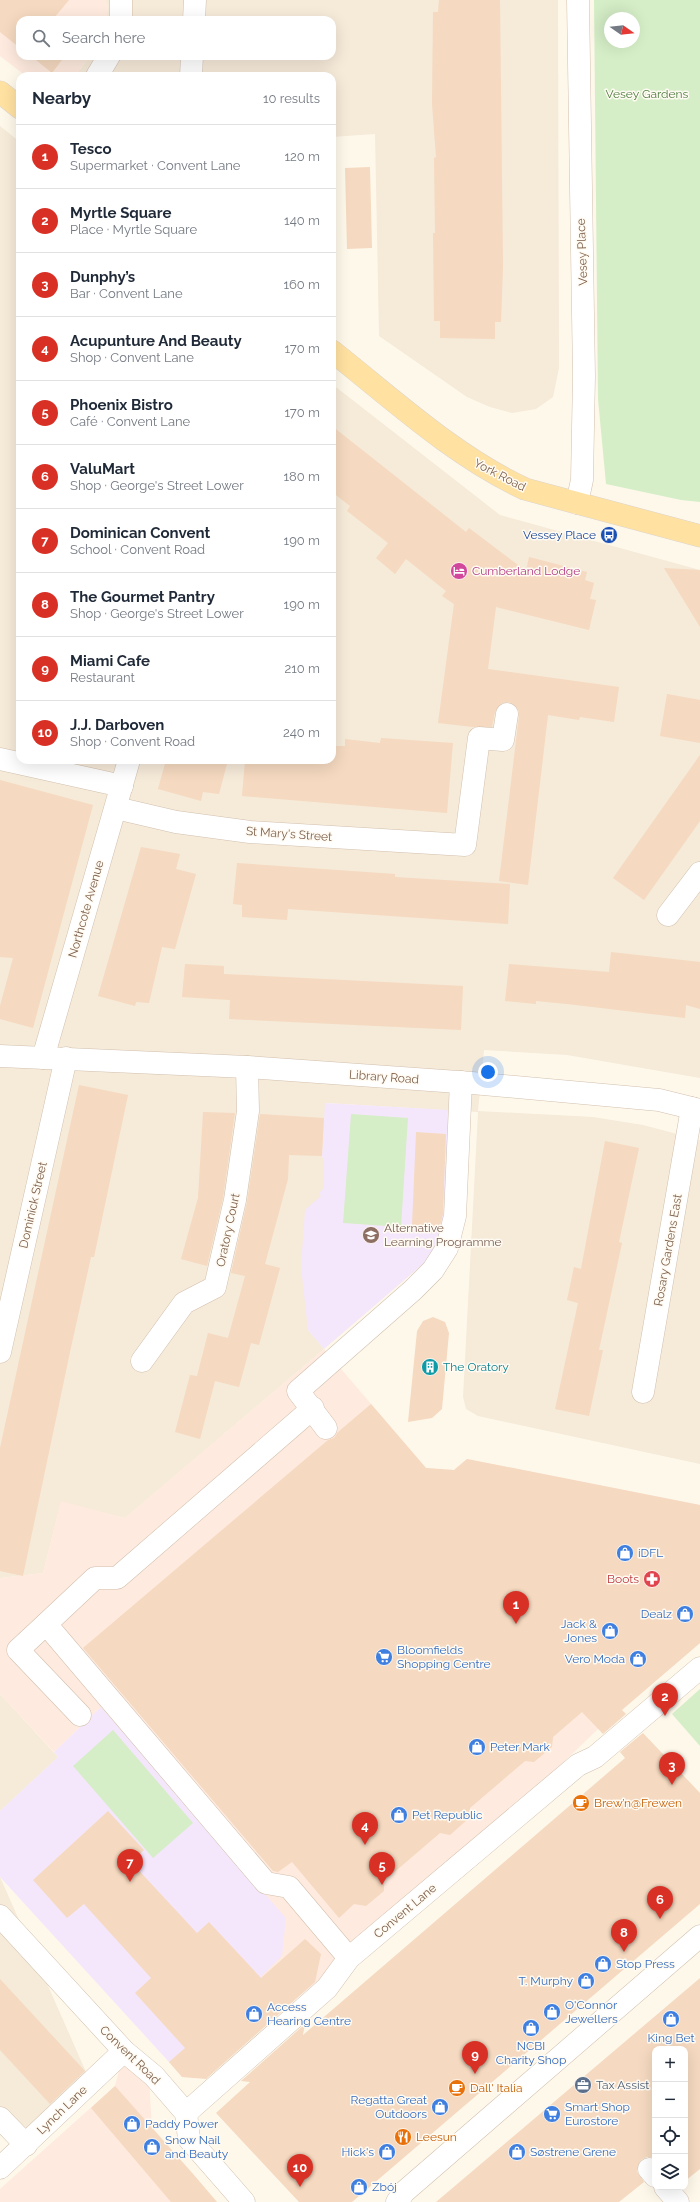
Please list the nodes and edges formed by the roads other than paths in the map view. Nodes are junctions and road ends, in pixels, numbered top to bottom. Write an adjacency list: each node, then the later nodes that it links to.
1 (121, 0): 4 (street)
2 (195, 0): 5 (street)
3 (578, 0): 13 (street, Vesey Place)
4 (122, 16)
5 (194, 16)
6 (107, 60): 8 (street)
7 (192, 60): 9 (street)
8 (99, 72)
9 (191, 72)
10 (0, 92): 11 (main road)
11 (16, 105)
12 (336, 354): 13 (main road, York Road)
13 (577, 503): 14 (main road, York Road)
14 (700, 536)
15 (506, 714): 21 (street, St Mary's Street)
16 (0, 759): 17 (street)
17 (16, 763)
18 (23, 764): 20 (street)
19 (128, 764): 20 (street, Northcote Avenue)
20 (122, 786): 21 (street, Northcote Avenue)
21 (116, 808): 25 (street, Northcote Avenue)
22 (700, 873): 23 (street)
23 (668, 915)
24 (0, 1056): 25 (street, Library Road)
25 (43, 1058): 26 (street, Library Road)
26 (66, 1058): 27 (street, Library Road); 30 (street, Dominick Street)
27 (247, 1067): 28 (street, Library Road); 31 (street, Oratory Court)
28 (461, 1082): 29 (street, Library Road); 33 (street)
29 (696, 1109): 32 (street, Rosary Gardens East)
30 (0, 1352)
31 (142, 1360)
32 (644, 1392)
33 (313, 1408): 34 (street); 35 (street)
34 (326, 1428)
35 (46, 1624): 37 (street); 40 (street)
36 (700, 1668): 40 (street, Convent Lane)
37 (80, 1715)
38 (0, 1916): 41 (street, Convent Road)
39 (700, 1936): 48 (street)
40 (349, 1958): 42 (street, Convent Lane)
41 (124, 2051): 42 (street, Convent Road); 44 (street, Lynch Lane)
42 (186, 2113): 47 (street)
43 (0, 2118): 44 (street)
44 (26, 2145): 45 (street, Lynch Lane)
45 (0, 2168)
46 (668, 2190): 49 (street)
47 (244, 2202)
48 (397, 2202)
49 (678, 2202)

